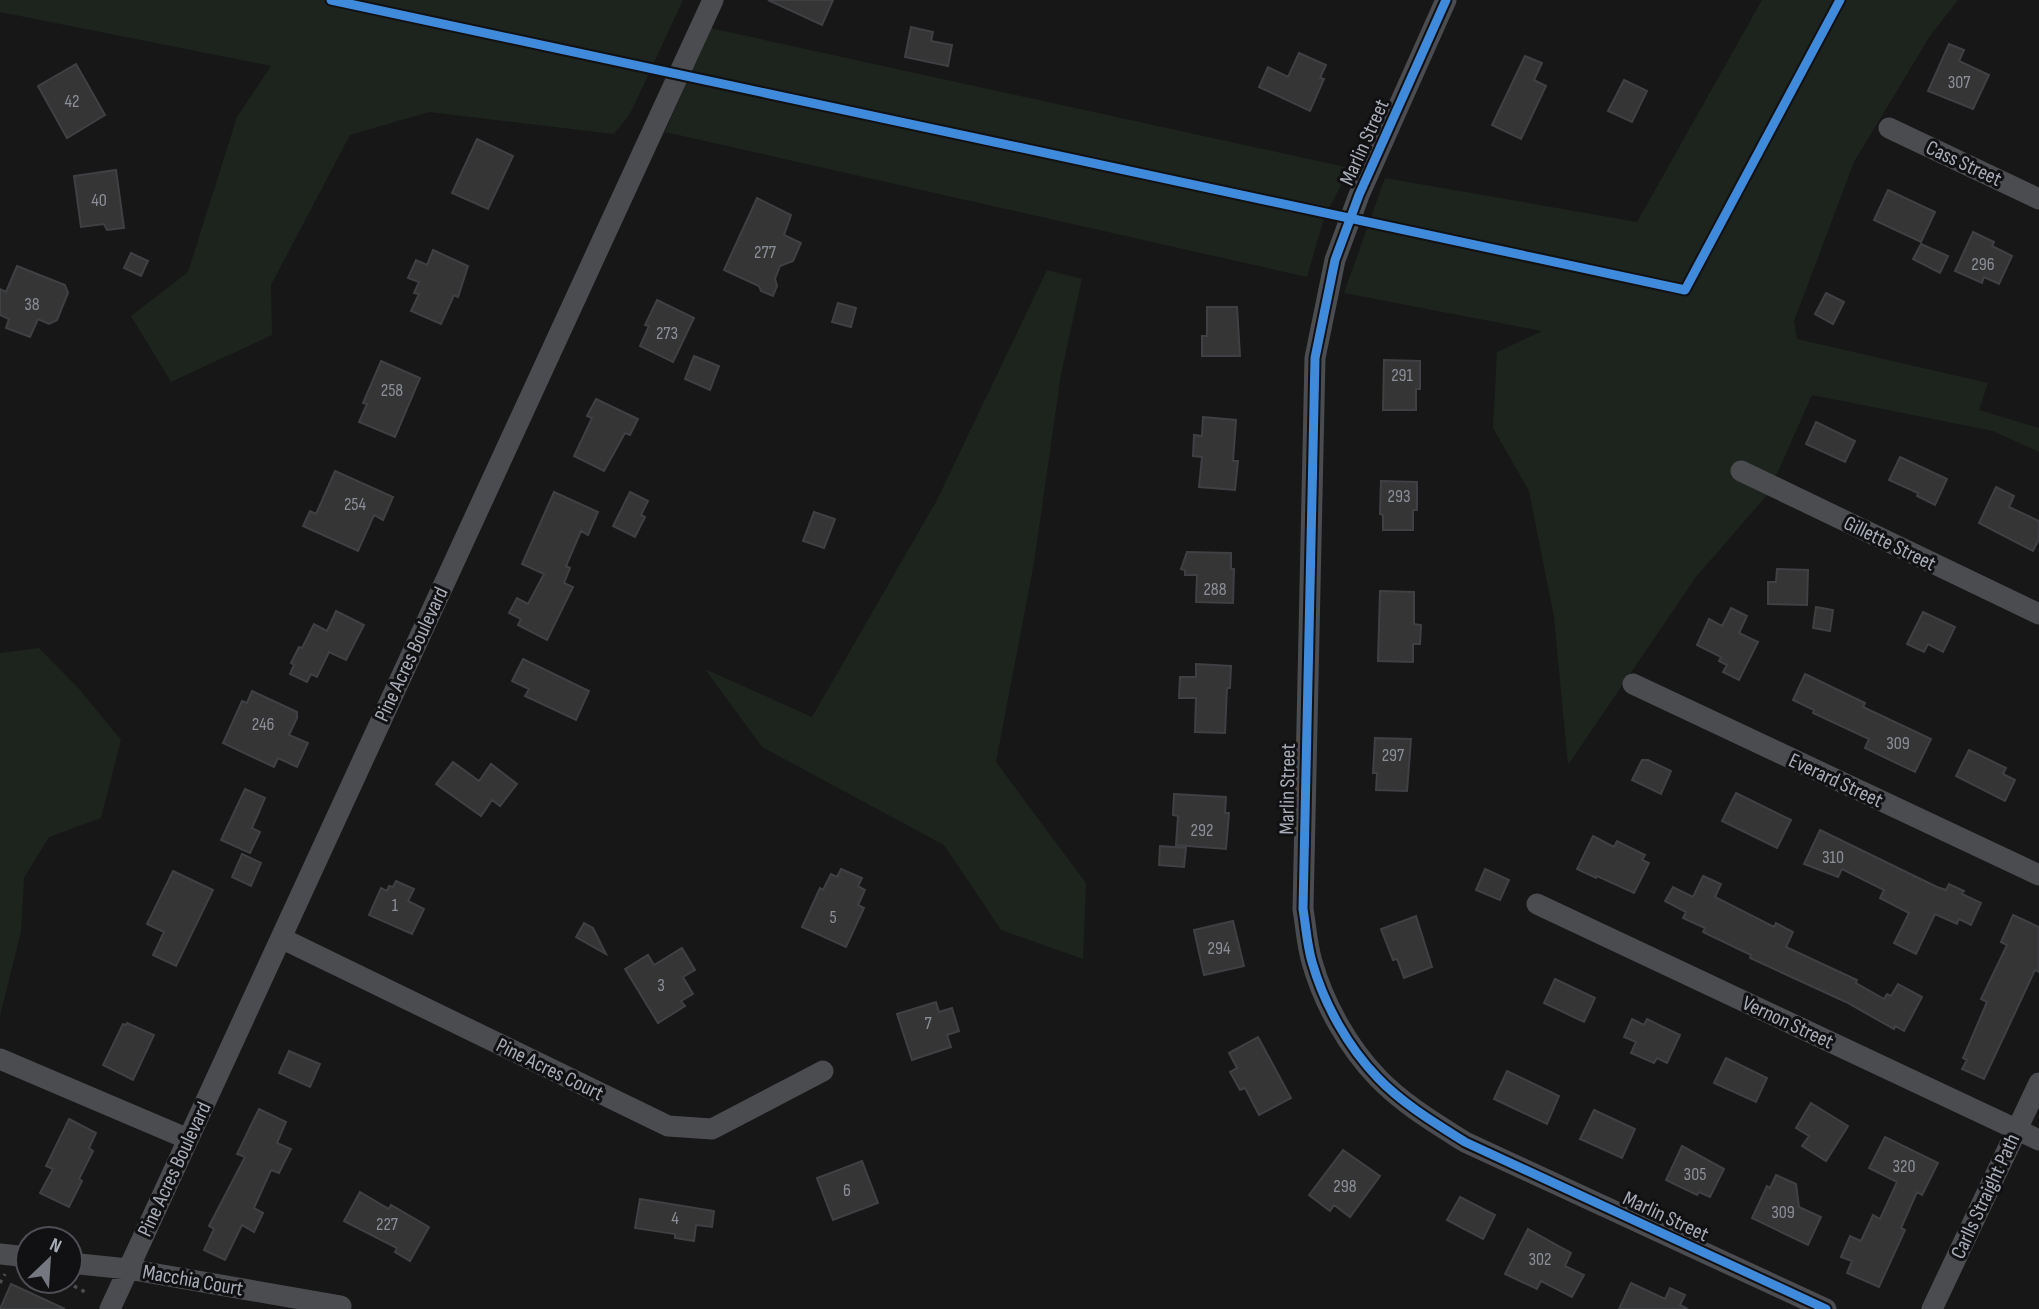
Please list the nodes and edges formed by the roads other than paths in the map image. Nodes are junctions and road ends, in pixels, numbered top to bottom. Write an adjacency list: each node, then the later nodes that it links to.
1 (713, 0): 10 (street, Pine Acres Boulevard)
2 (1446, 0): 21 (street, Marlin Street)
3 (1889, 128): 4 (street, Cass Street)
4 (2039, 199)
5 (1741, 471): 6 (street, Gillette Street)
6 (2039, 614)
7 (1633, 684): 8 (street, Everard Street)
8 (2039, 875)
9 (1537, 904): 14 (street, Vernon Street)
10 (281, 938): 12 (street, Pine Acres Court); 15 (street, Pine Acres Boulevard)
11 (0, 1059): 15 (street)
12 (823, 1071)
13 (2039, 1083): 14 (street, Carlls Straight Path)
14 (2017, 1129): 16 (street, Vernon Street); 22 (street, Carlls Straight Path)
15 (188, 1139): 18 (street, Pine Acres Boulevard)
16 (2039, 1140)
17 (84, 1264): 18 (street, Macchia Court)
18 (128, 1269): 19 (street, Macchia Court); 20 (street, Pine Acres Boulevard)
19 (341, 1306)
20 (110, 1309)
21 (1826, 1309)
22 (1932, 1309)

